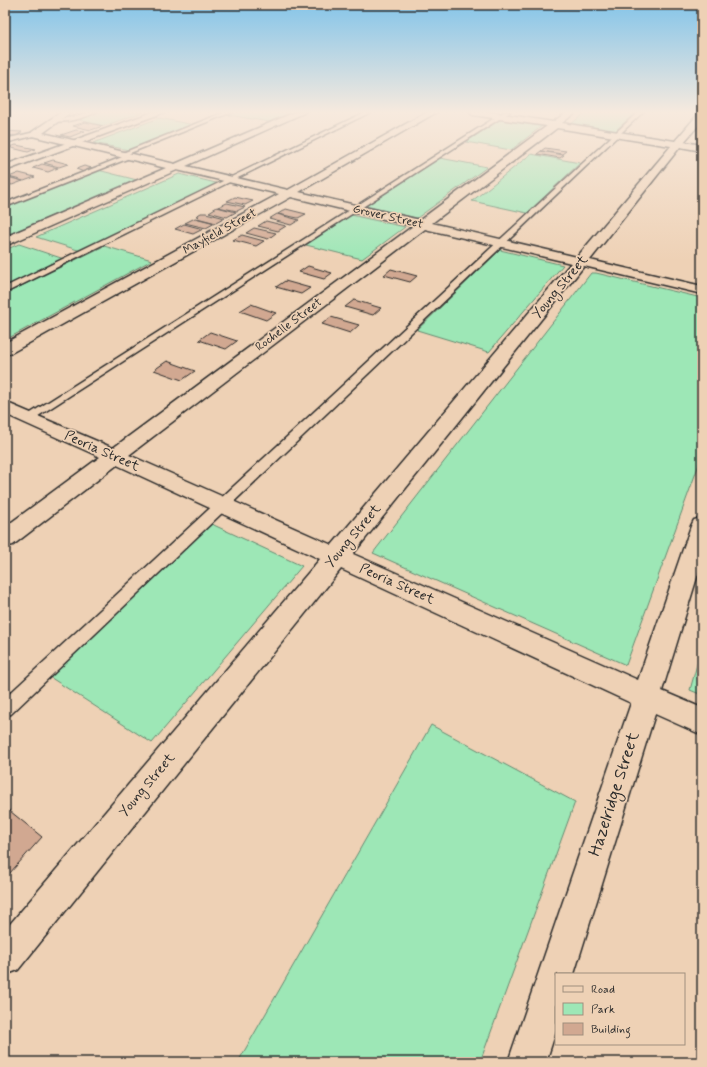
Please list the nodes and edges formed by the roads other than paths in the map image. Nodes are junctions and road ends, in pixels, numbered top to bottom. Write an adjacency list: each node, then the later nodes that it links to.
1 (22, 162): 12 (street)
2 (110, 162): 15 (lane)
3 (156, 162): 11 (street, Grover Street)
4 (190, 162): 11 (street)
5 (269, 162): 13 (lane)
6 (345, 162): 14 (street, Mayfield Street)
7 (430, 162): 16 (lane)
8 (506, 162): 17 (street, Rochelle Street)
9 (588, 162): 19 (lane)
10 (663, 162): 20 (street, Young Street)
11 (178, 167): 13 (street, Grover Street); 18 (street)
12 (5, 168)
13 (233, 180): 14 (street, Grover Street); 21 (lane)
14 (290, 193): 16 (street, Grover Street); 23 (street, Mayfield Street)
15 (5, 205)
16 (356, 209): 17 (street, Grover Street); 25 (lane)
17 (422, 225): 19 (street, Grover Street); 26 (street, Rochelle Street)
18 (5, 242)
19 (502, 243): 20 (street, Grover Street); 27 (lane)
20 (581, 262): 22 (street, Grover Street); 30 (street, Young Street)
21 (5, 290)
22 (702, 290)
23 (5, 350)
24 (5, 407): 25 (street, Peoria Street)
25 (28, 418): 26 (street, Peoria Street)
26 (114, 456): 27 (street, Peoria Street); 29 (street, Rochelle Street)
27 (222, 505): 30 (street, Peoria Street); 32 (lane)
28 (702, 526): 31 (street, Hazelridge Street)
29 (5, 539)
30 (336, 556): 31 (street, Peoria Street); 34 (street, Young Street)
31 (646, 696): 33 (street, Peoria Street); 35 (street, Hazelridge Street)
32 (5, 709)
33 (702, 722)
34 (5, 957)
35 (556, 973)
36 (555, 976): 37 (street, Hazelridge Street)
37 (527, 1062)

